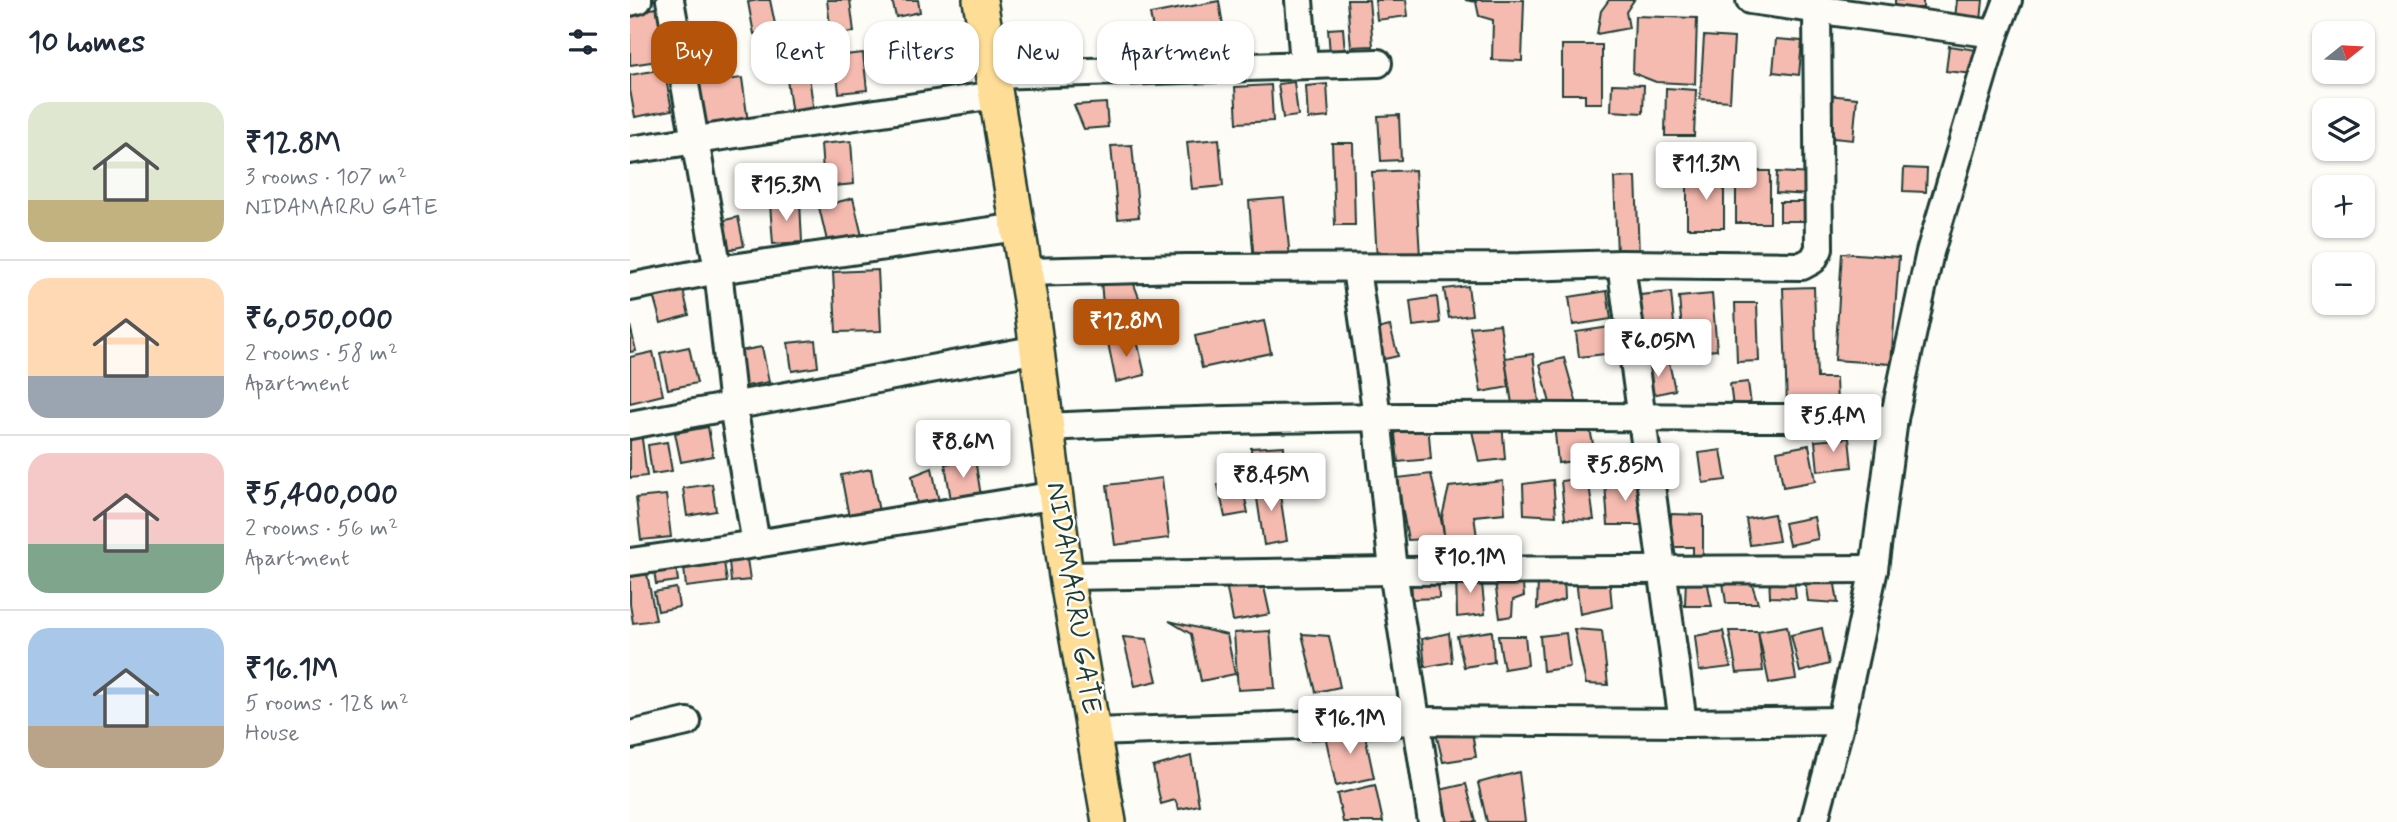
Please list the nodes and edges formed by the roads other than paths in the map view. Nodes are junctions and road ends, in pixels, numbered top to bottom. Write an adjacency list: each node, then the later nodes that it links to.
1 (638, 0): 7 (street)
2 (670, 0): 13 (street)
3 (980, 0): 12 (main road, NIDAMARRU GATE)
4 (1298, 0): 11 (street)
5 (1750, 0): 8 (street)
6 (2008, 0): 9 (street)
7 (630, 2)
8 (1817, 10): 9 (street); 16 (street)
9 (1995, 34): 25 (street)
10 (1378, 62): 11 (street)
11 (1304, 65): 12 (street)
12 (993, 85): 13 (street); 15 (main road, NIDAMARRU GATE)
13 (695, 139): 14 (street); 18 (street)
14 (630, 149)
15 (1018, 227): 18 (street); 19 (main road, NIDAMARRU GATE)
16 (1620, 264): 17 (street); 24 (street)
17 (1356, 269): 19 (street); 23 (street)
18 (718, 270): 20 (street); 22 (street)
19 (1026, 272): 21 (main road, NIDAMARRU GATE)
20 (630, 287)
21 (1038, 349): 22 (street); 27 (main road, NIDAMARRU GATE)
22 (733, 405): 26 (street); 29 (street)
23 (1377, 416): 24 (street); 27 (street); 32 (street)
24 (1641, 417): 25 (street); 33 (street)
25 (1894, 419): 31 (street)
26 (630, 425)
27 (1046, 427): 28 (main road, NIDAMARRU GATE)
28 (1056, 495): 29 (street); 34 (main road, NIDAMARRU GATE)
29 (756, 544): 30 (street)
30 (630, 562)
31 (1874, 569): 33 (street); 36 (street)
32 (1393, 570): 33 (street); 34 (street); 35 (street)
33 (1663, 570): 38 (street)
34 (1066, 576): 39 (main road, NIDAMARRU GATE)
35 (1418, 721): 38 (street); 39 (street); 42 (street)
36 (1841, 721): 38 (street); 43 (street)
37 (687, 722): 40 (street)
38 (1683, 723)
39 (1094, 732): 41 (main road, NIDAMARRU GATE)
40 (630, 735)
41 (1110, 822)
42 (1432, 822)
43 (1814, 822)

